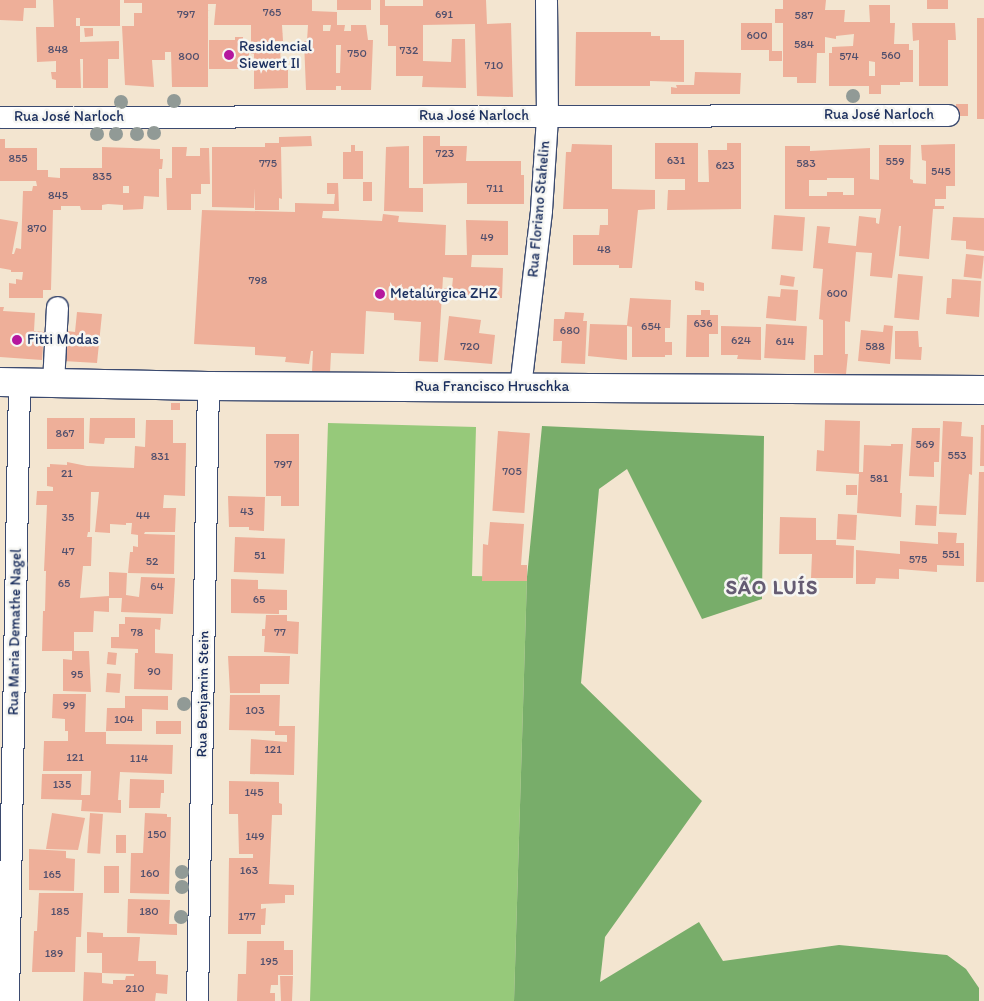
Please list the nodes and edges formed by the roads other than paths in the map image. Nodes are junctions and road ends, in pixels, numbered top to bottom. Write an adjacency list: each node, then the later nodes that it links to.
1 (546, 0): 3 (street, Rua Floriano Stahelin)
2 (948, 115): 3 (street, Rua José Narloch)
3 (547, 116): 4 (street, Rua José Narloch); 9 (street, Rua Floriano Stahelin)
4 (0, 117)
5 (57, 307): 7 (street)
6 (9, 382): 7 (main road, Rua Francisco Hruschka); 11 (street, Rua Maria Demathe Nagel)
7 (53, 383): 8 (main road, Rua Francisco Hruschka)
8 (208, 386): 9 (main road, Rua Francisco Hruschka); 12 (street, Rua Benjamin Stein)
9 (520, 387): 10 (main road, Rua Francisco Hruschka)
10 (984, 390)
11 (8, 1001)
12 (197, 1001)

